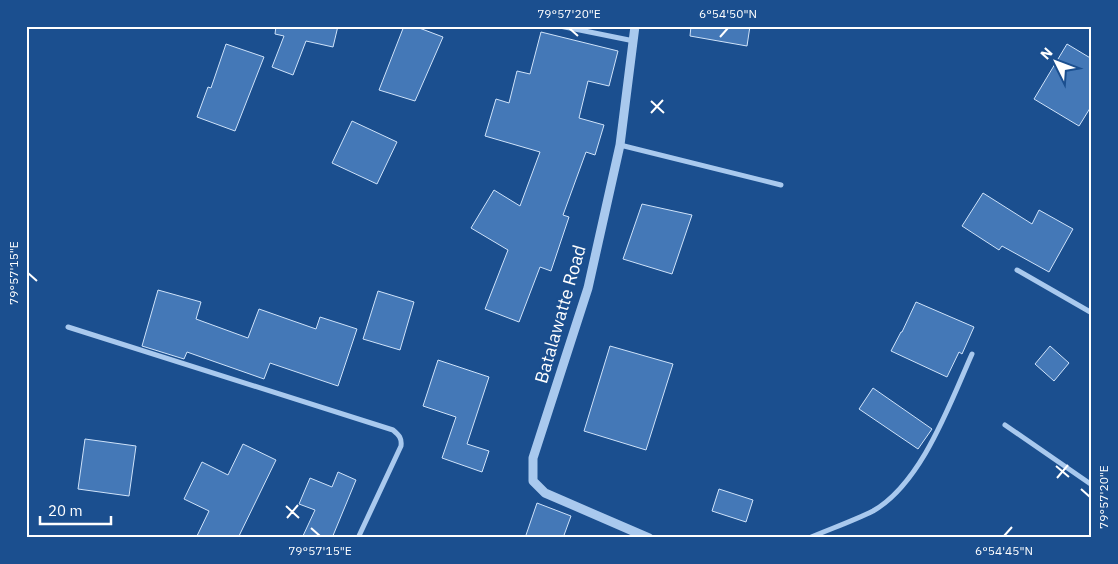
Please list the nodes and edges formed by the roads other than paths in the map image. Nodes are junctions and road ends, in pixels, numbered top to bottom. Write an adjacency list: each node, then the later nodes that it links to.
1 (560, 26): 3 (street)
2 (635, 26): 3 (street, Batalawatte Road)
3 (634, 41): 4 (street, Batalawatte Road)
4 (620, 146): 5 (street); 13 (street, Batalawatte Road)
5 (781, 185)
6 (1017, 270): 7 (street)
7 (1092, 313)
8 (68, 327): 12 (street)
9 (972, 354): 14 (street)
10 (1005, 425): 11 (street)
11 (1092, 485)
12 (358, 538)
13 (648, 538)
14 (809, 538)

